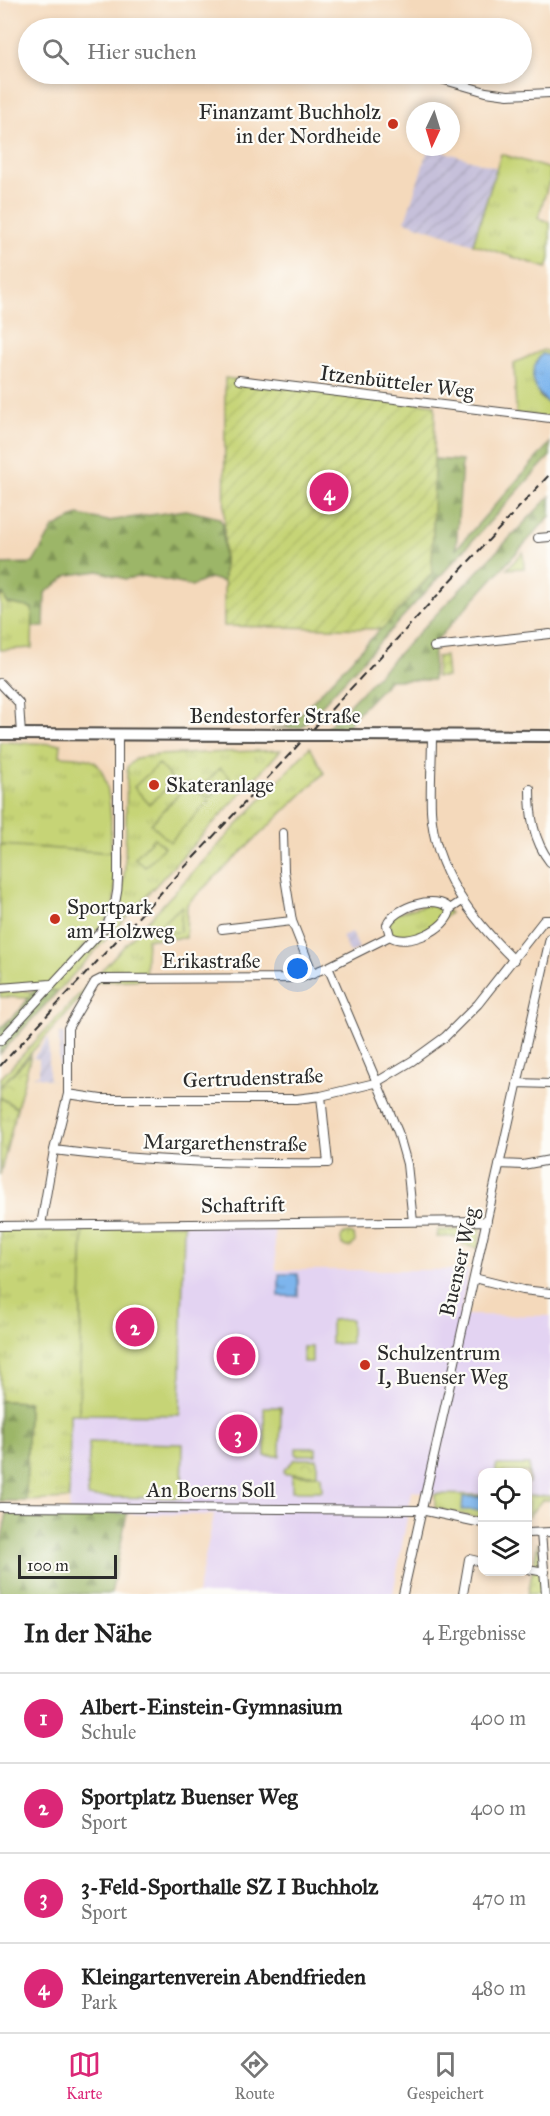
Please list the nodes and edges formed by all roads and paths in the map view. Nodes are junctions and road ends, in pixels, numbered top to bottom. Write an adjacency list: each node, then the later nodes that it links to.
1 (458, 84): 2 (street)
2 (550, 93)
3 (239, 380): 4 (street, Itzenbütteler Weg)
4 (550, 418)
5 (550, 537): 6 (street)
6 (538, 538)
7 (550, 634): 8 (street)
8 (434, 647)
9 (0, 683): 11 (street)
10 (0, 734): 11 (street, Bendestorfer Straße)
11 (21, 735): 13 (street, Bendestorfer Straße)
12 (432, 735): 13 (street, Bendestorfer Straße, bridge); 14 (street, Bendestorfer Straße); 18 (street)
13 (118, 736): 29 (street)
14 (550, 736)
15 (530, 789): 17 (street)
16 (283, 833): 21 (street)
17 (550, 862)
18 (462, 901): 19 (street, Erikastraße); 25 (street)
19 (450, 909): 23 (street, Erikastraße); 23 (street)
20 (550, 920): 25 (street, Gertrudenstraße)
21 (292, 921): 22 (street); 28 (street)
22 (222, 929)
23 (390, 936): 26 (street, Erikastraße)
24 (550, 938): 27 (street, Buenser Weg)
25 (514, 960): 32 (street, Gertrudenstraße)
26 (328, 967): 28 (street, Erikastraße); 32 (street)
27 (546, 970): 33 (street, Buenser Weg)
28 (313, 974): 35 (street, Erikastraße)
29 (51, 984): 30 (street); 31 (street)
30 (0, 988)
31 (0, 1041)
32 (375, 1083): 36 (street, Gertrudenstraße); 41 (street)
33 (518, 1083): 34 (street); 39 (street, Buenser Weg)
34 (550, 1083)
35 (68, 1094): 36 (street, Gertrudenstraße); 37 (street)
36 (321, 1096): 37 (street, Margarethenstraße)
37 (54, 1150): 42 (street)
38 (550, 1160): 39 (street)
39 (499, 1164): 40 (street, Buenser Weg)
40 (487, 1221): 41 (street, Schaftrift); 44 (street, Buenser Weg)
41 (413, 1222): 42 (street, Schaftrift)
42 (42, 1225): 43 (street, Schaftrift)
43 (0, 1226)
44 (474, 1278): 45 (street); 47 (street, Buenser Weg)
45 (550, 1293)
46 (0, 1507): 47 (street, An Boerns Soll)
47 (422, 1510): 48 (street, An Boerns Soll); 54 (street, Buenser Weg)
48 (478, 1522)
49 (546, 1533): 52 (street)
50 (478, 1561): 55 (street)
51 (532, 1570): 52 (street)
52 (545, 1572): 53 (street)
53 (548, 1584): 56 (street)
54 (403, 1594)
55 (463, 1594)
56 (546, 1594)

